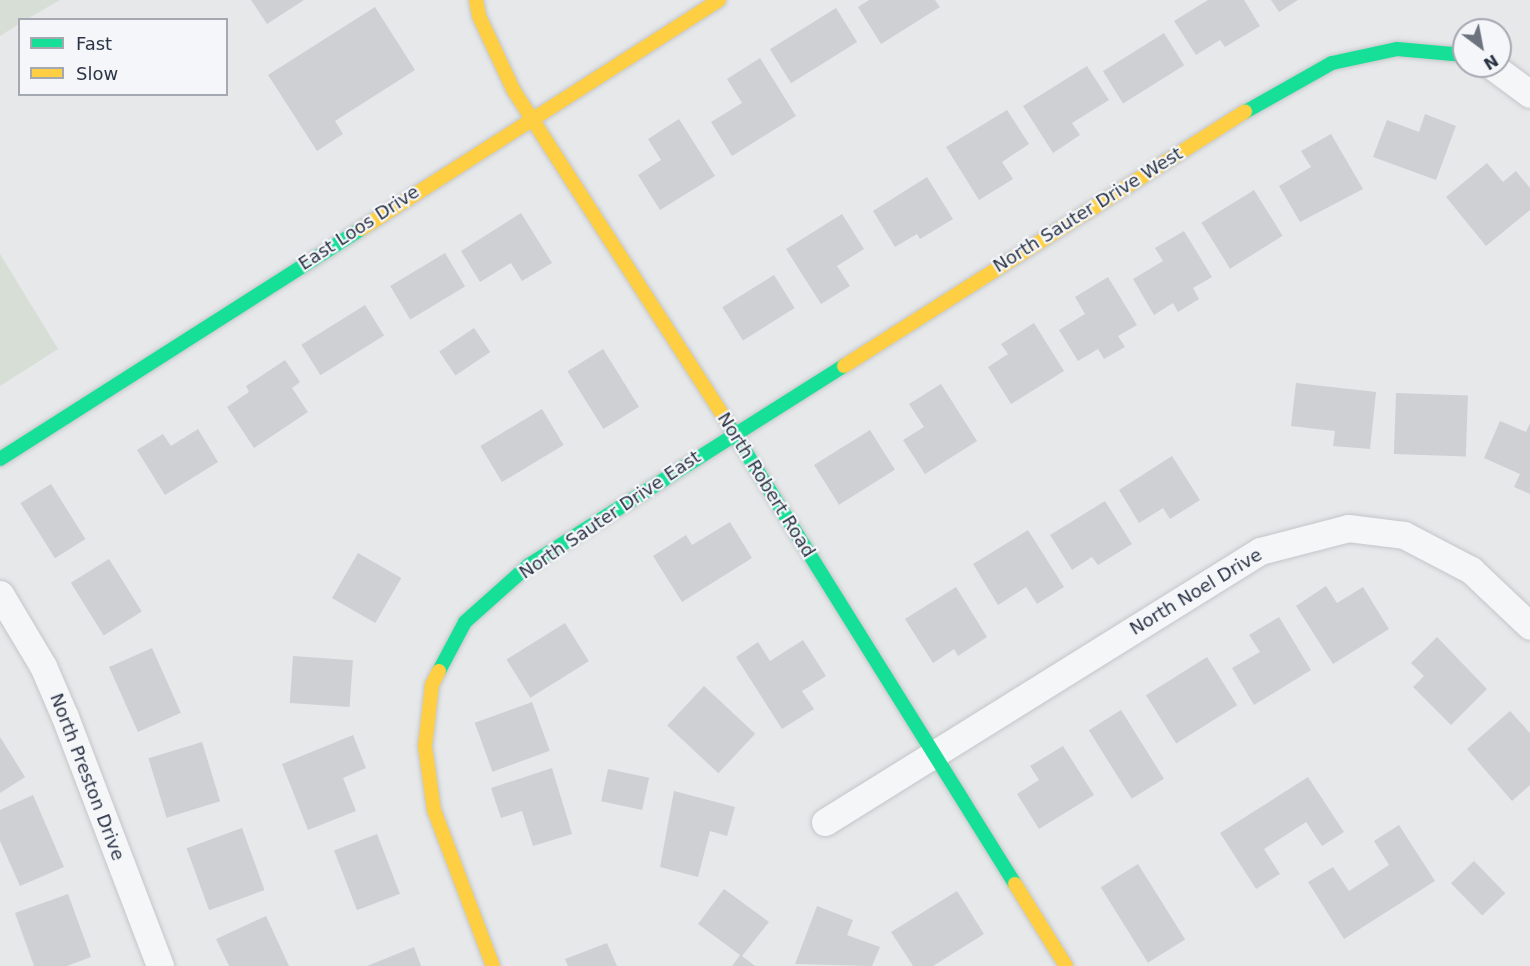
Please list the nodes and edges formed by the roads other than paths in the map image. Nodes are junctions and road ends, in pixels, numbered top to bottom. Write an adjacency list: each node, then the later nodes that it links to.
1 (476, 0): 6 (street, North Robert Road)
2 (719, 0): 6 (street, East Loos Drive)
3 (1452, 54): 7 (street, North Sauter Drive West)
4 (1508, 78): 5 (street)
5 (1530, 94)
6 (532, 118): 7 (street, North Robert Road); 8 (street, East Loos Drive)
7 (734, 433): 11 (street, North Robert Road); 14 (street, North Sauter Drive East)
8 (0, 459)
9 (0, 594): 13 (street, North Preston Drive)
10 (1530, 626): 11 (street, North Noel Drive)
11 (933, 754): 12 (street, North Noel Drive); 15 (street, North Robert Road)
12 (825, 822)
13 (160, 966)
14 (493, 966)
15 (1066, 966)

